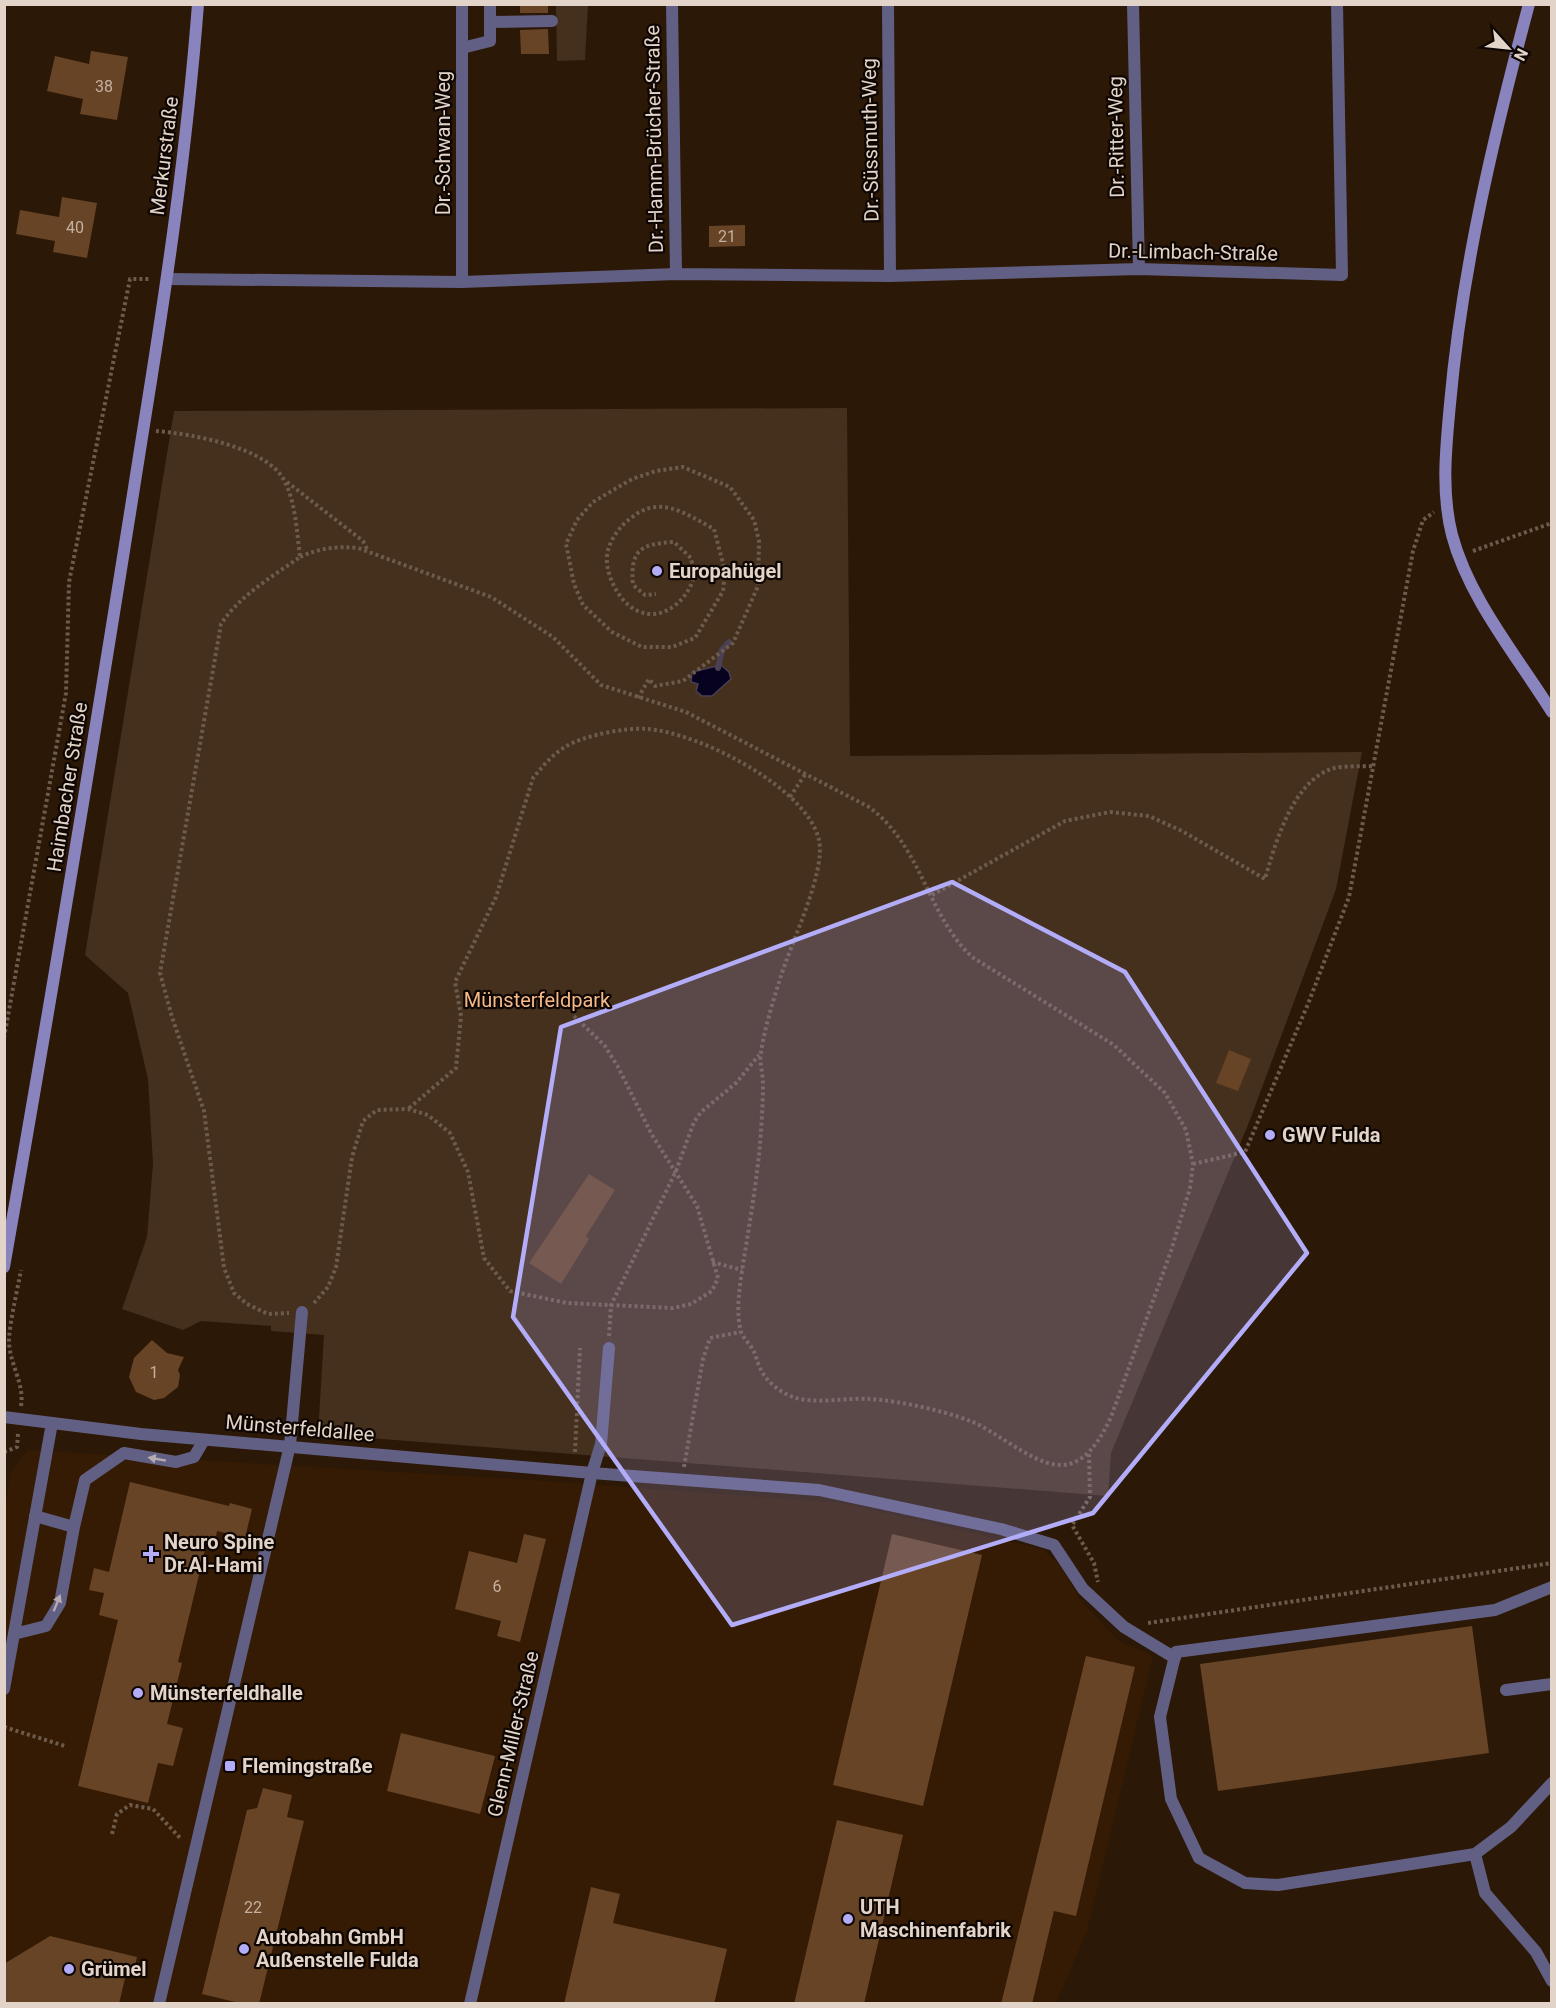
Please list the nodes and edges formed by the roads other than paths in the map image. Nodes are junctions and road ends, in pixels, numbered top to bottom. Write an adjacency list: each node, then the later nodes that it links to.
1 (198, 4): 15 (main road, Merkurstraße)
2 (462, 4): 11 (street, Dr.-Schwan-Weg)
3 (490, 4): 10 (street)
4 (672, 4): 13 (street, Dr.-Hamm-Brücher-Straße)
5 (888, 4): 14 (street, Dr.-Süssmuth-Weg)
6 (1133, 4): 12 (street, Dr.-Ritter-Weg)
7 (1336, 4): 12 (street, Dr.-Limbach-Straße)
8 (1529, 4): 18 (main road)
9 (552, 21): 10 (street)
10 (491, 22): 11 (street)
11 (462, 48): 16 (street, Dr.-Schwan-Weg)
12 (1139, 269): 14 (street, Dr.-Limbach-Straße)
13 (676, 274): 14 (street, Dr.-Limbach-Straße); 16 (street, Dr.-Limbach-Straße)
14 (890, 276)
15 (169, 279): 16 (street, Dr.-Limbach-Straße); 17 (main road, Merkurstraße)
16 (462, 282)
17 (164, 312): 19 (main road, Haimbacher Straße)
18 (1551, 712)
19 (4, 1267)
20 (302, 1312): 25 (street)
21 (609, 1348): 26 (street, Glenn-Miller-Straße)
22 (4, 1417): 23 (street, Münsterfeldallee)
23 (52, 1422): 24 (street, Münsterfeldallee); 27 (street)
24 (204, 1440): 25 (street, Münsterfeldallee); 28 (street, one-way to 28)
25 (290, 1445): 26 (street, Münsterfeldallee); 38 (street)
26 (592, 1473): 31 (street, Münsterfeldallee); 39 (street, Glenn-Miller-Straße)
27 (35, 1516): 28 (street); 30 (street)
28 (74, 1527): 30 (street, one-way to 28)
29 (1551, 1587): 31 (street)
30 (14, 1634): 33 (street)
31 (1175, 1658): 36 (street)
32 (1551, 1683): 34 (street)
33 (4, 1689)
34 (1506, 1690)
35 (1551, 1783): 36 (street)
36 (1475, 1854): 37 (street)
37 (1551, 1981)
38 (159, 2004)
39 (470, 2004)

